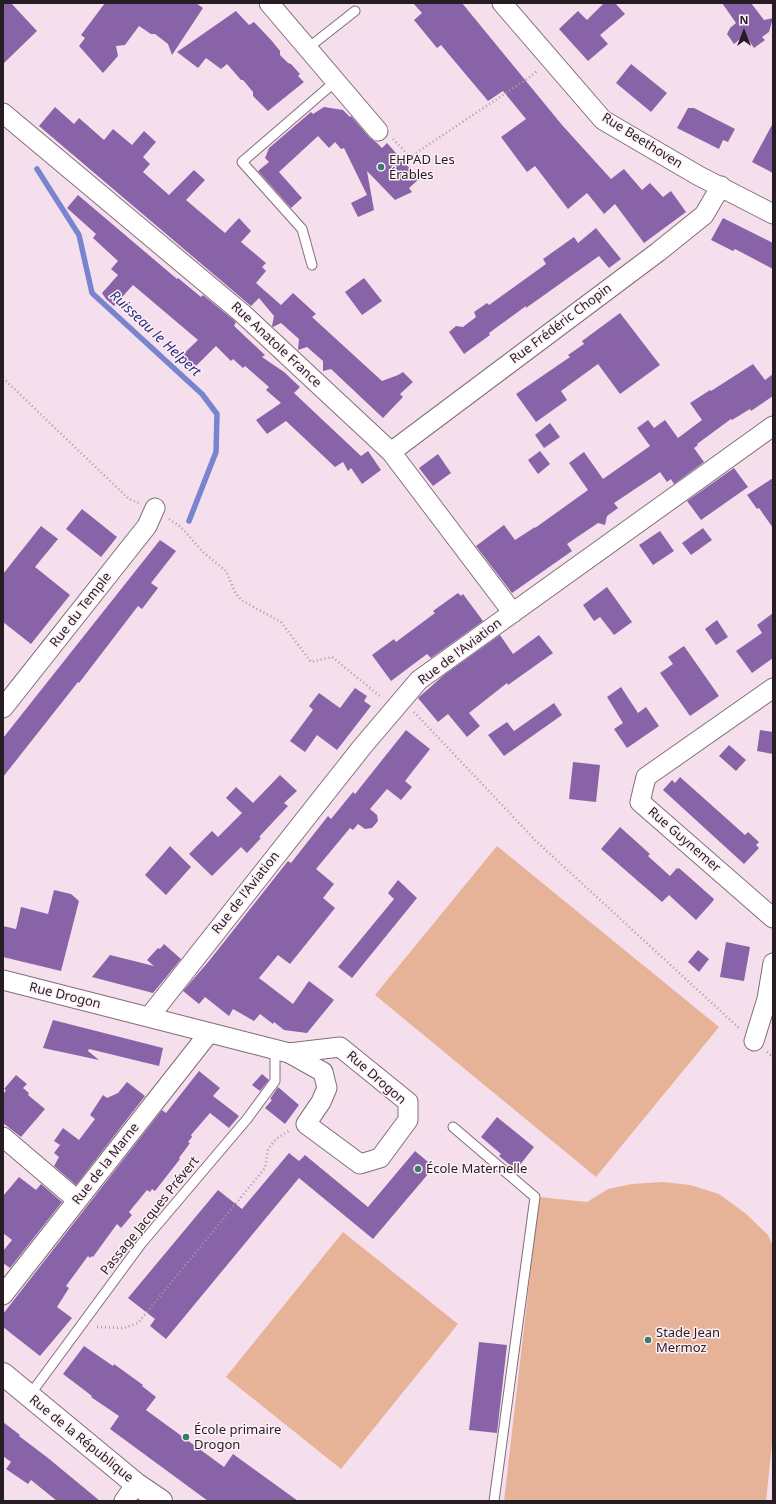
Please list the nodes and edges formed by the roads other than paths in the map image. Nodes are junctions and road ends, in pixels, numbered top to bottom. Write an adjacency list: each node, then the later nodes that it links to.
1 (269, 3): 4 (street)
2 (502, 3): 8 (street, Rue Beethoven)
3 (355, 11): 4 (lane)
4 (308, 48): 5 (street)
5 (336, 81): 7 (street); 10 (lane)
6 (3, 113): 12 (street, Rue Anatole France)
7 (378, 131)
8 (721, 186): 9 (street, Rue Beethoven); 12 (street, Rue Frédéric Chopin)
9 (773, 214)
10 (312, 265)
11 (773, 426): 14 (street, Rue de l'Aviation)
12 (391, 452): 14 (street, Rue Anatole France)
13 (155, 508): 16 (street, Rue du Temple)
14 (513, 613): 20 (street, Rue de l'Aviation)
15 (773, 688): 17 (street, Rue Guynemer)
16 (3, 708)
17 (773, 918)
18 (773, 962): 22 (street)
19 (3, 980): 20 (street, Rue Drogon)
20 (149, 1017): 21 (street, Rue Drogon)
21 (209, 1032): 23 (street, Rue Drogon); 26 (street, Rue de la Marne)
22 (754, 1041)
23 (282, 1051): 23 (street, Rue Drogon); 29 (lane, Passage Jacques Prévert)
24 (453, 1127): 32 (lane)
25 (3, 1137): 26 (street)
26 (77, 1200): 27 (street, Rue de la Marne)
27 (3, 1295)
28 (3, 1374): 29 (street, Rue de la République)
29 (29, 1396): 30 (street, Rue de la République)
30 (130, 1492): 31 (street, Rue de la République)
31 (161, 1501)
32 (494, 1501)

